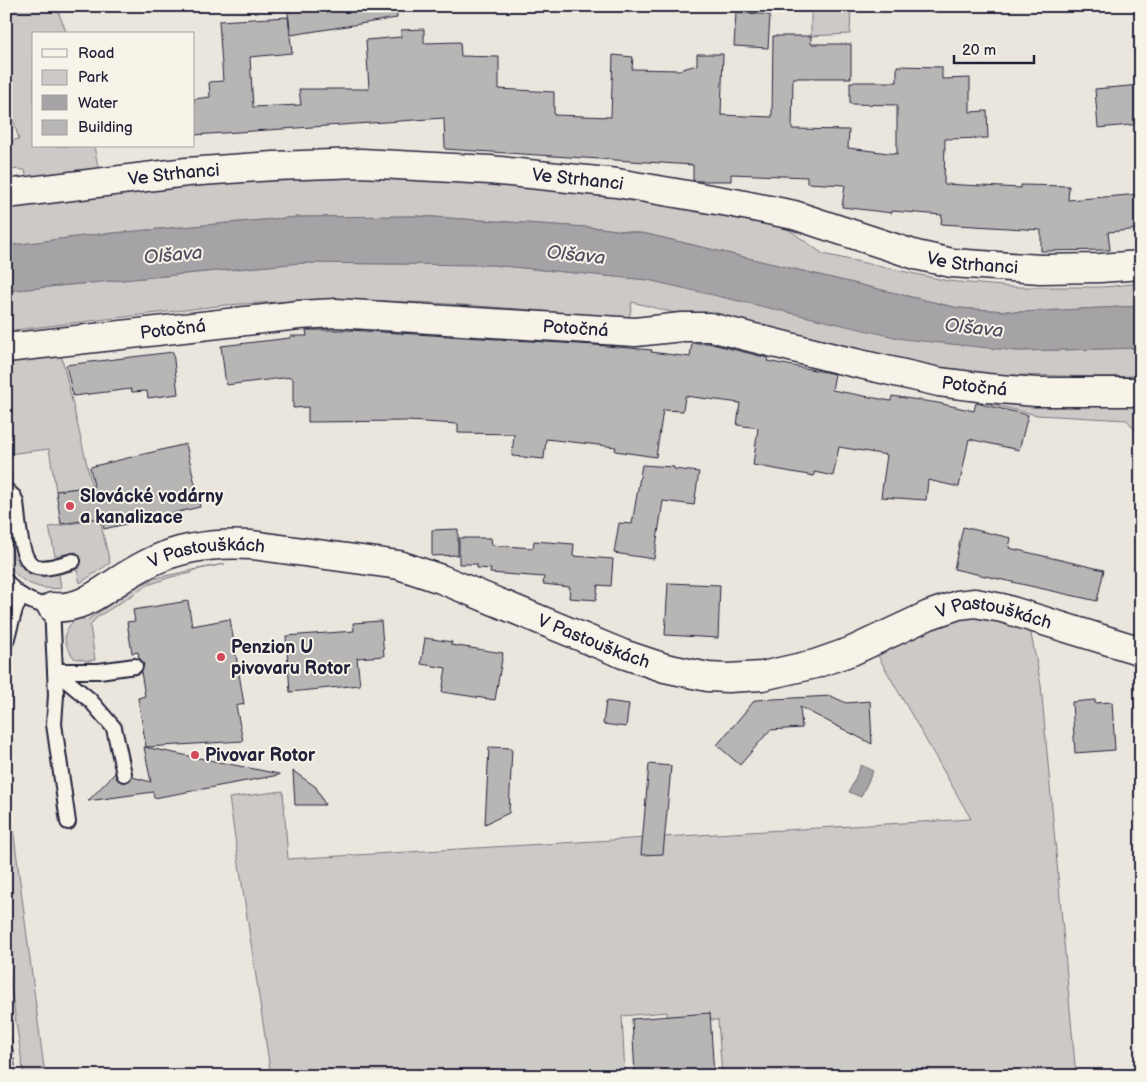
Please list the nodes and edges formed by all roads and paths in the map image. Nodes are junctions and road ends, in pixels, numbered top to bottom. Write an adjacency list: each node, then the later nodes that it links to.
1 (6, 194): 2 (street, Ve Strhanci)
2 (1141, 265)
3 (6, 348): 4 (street, Potočná)
4 (1141, 392)
5 (6, 490): 6 (lane)
6 (73, 562)
7 (6, 581): 8 (lane)
8 (22, 596): 9 (lane); 10 (lane)
9 (52, 606): 11 (street, V Pastouškách); 13 (lane)
10 (6, 641)
11 (1141, 651)
12 (135, 666): 13 (lane)
13 (55, 671): 14 (lane); 15 (lane)
14 (124, 774)
15 (68, 822)

